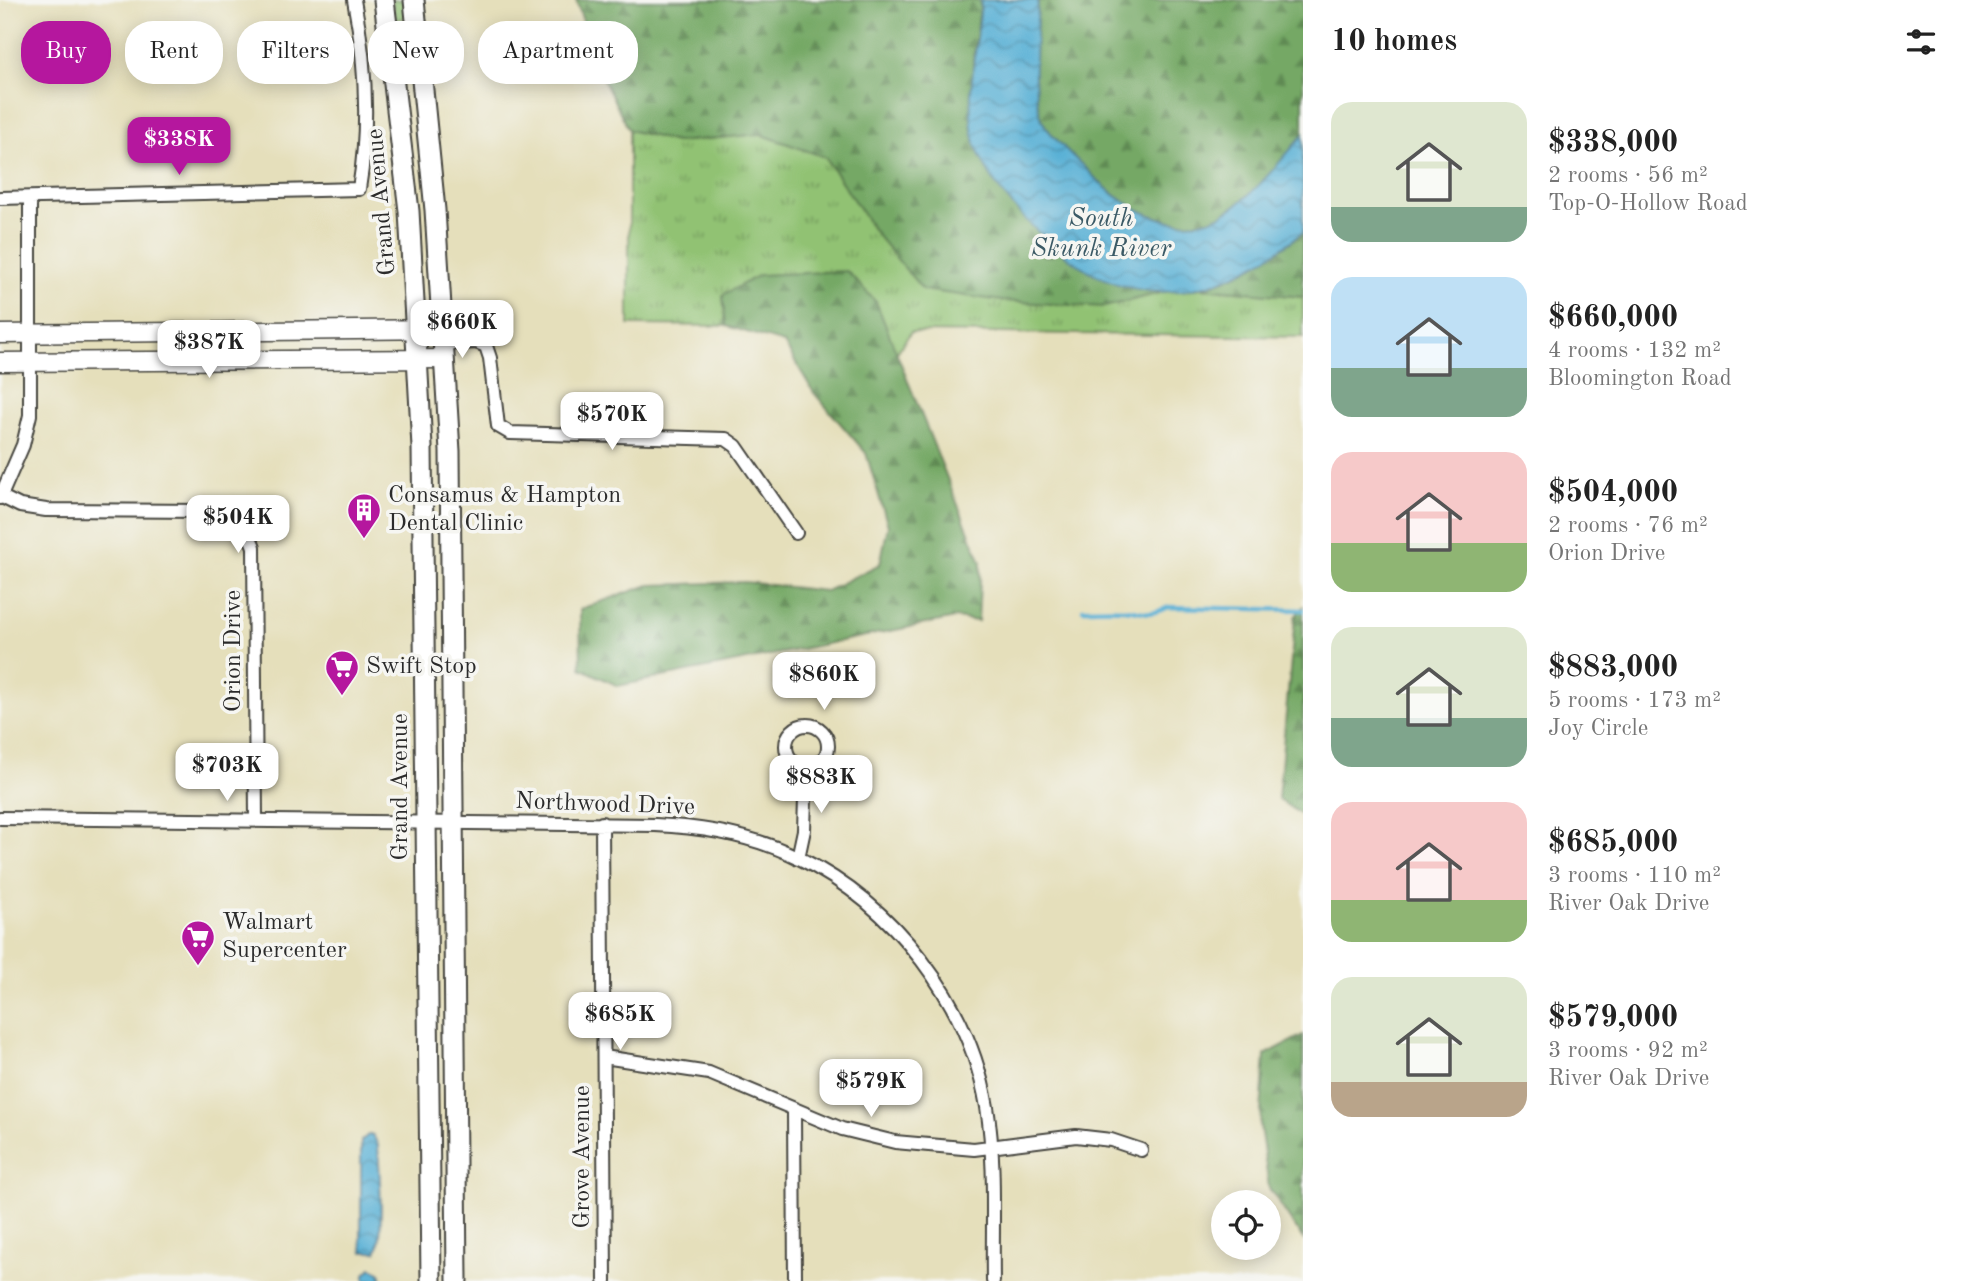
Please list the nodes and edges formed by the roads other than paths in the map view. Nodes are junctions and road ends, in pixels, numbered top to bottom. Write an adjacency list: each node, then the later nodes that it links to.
1 (354, 0): 5 (street)
2 (384, 0): 6 (main road, Grand Avenue)
3 (414, 0): 9 (main road, Grand Avenue)
4 (0, 198): 5 (street)
5 (30, 198): 8 (street)
6 (416, 329): 8 (street); 9 (street); 10 (main road, Grand Avenue)
7 (0, 334): 8 (street)
8 (32, 334): 12 (street)
9 (443, 344): 10 (street); 14 (street); 19 (main road, Grand Avenue)
10 (418, 360): 12 (street); 18 (main road, Grand Avenue)
11 (0, 362): 12 (street)
12 (32, 362): 13 (street)
13 (0, 497): 17 (street, Orion Drive)
14 (796, 534)
15 (806, 767): 21 (street)
16 (0, 818): 17 (street, Northwood Drive)
17 (256, 820): 18 (street, Northwood Drive)
18 (426, 821): 19 (street, Northwood Drive); 26 (main road, Grand Avenue)
19 (453, 821): 20 (street, Northwood Drive); 27 (main road, Grand Avenue)
20 (602, 823): 21 (street, Northwood Drive); 22 (street, Grove Avenue)
21 (798, 858): 24 (street, Northwood Drive)
22 (604, 1056): 23 (street); 28 (street, Grove Avenue)
23 (794, 1110): 24 (street); 29 (street)
24 (992, 1146): 25 (street); 30 (street, Northwood Drive)
25 (1140, 1150)
26 (430, 1281)
27 (457, 1281)
28 (605, 1281)
29 (795, 1281)
30 (993, 1281)

